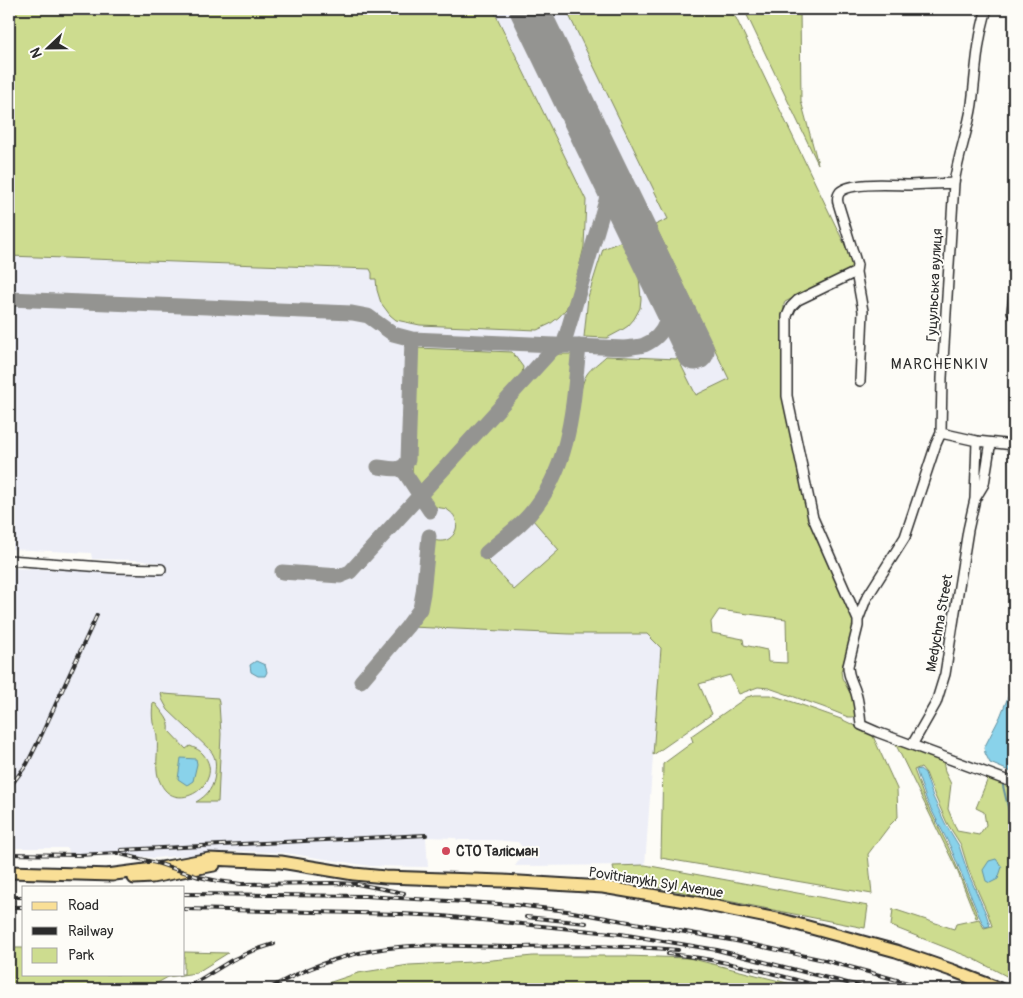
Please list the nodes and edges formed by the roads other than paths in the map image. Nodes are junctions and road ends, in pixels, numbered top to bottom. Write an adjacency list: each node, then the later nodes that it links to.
1 (987, 9): 2 (street, Гуцульська вулиця)
2 (954, 183): 3 (street); 7 (street, Гуцульська вулиця)
3 (856, 272): 6 (street); 14 (street)
4 (1014, 295): 5 (street)
5 (1014, 315)
6 (860, 381)
7 (941, 433): 8 (street); 14 (street, Гуцульська вулиця)
8 (977, 441): 9 (street); 11 (street, Medychna Street)
9 (994, 442): 10 (street); 11 (street, Medychna Street)
10 (1014, 445)
11 (975, 499): 15 (street, Medychna Street)
12 (9, 560): 13 (street)
13 (161, 569)
14 (858, 620): 15 (street, Гуцульська вулиця)
15 (912, 745): 16 (street)
16 (1014, 783)
17 (9, 872): 18 (main road, Povitrianykh Syl Avenue)
18 (1000, 989)

